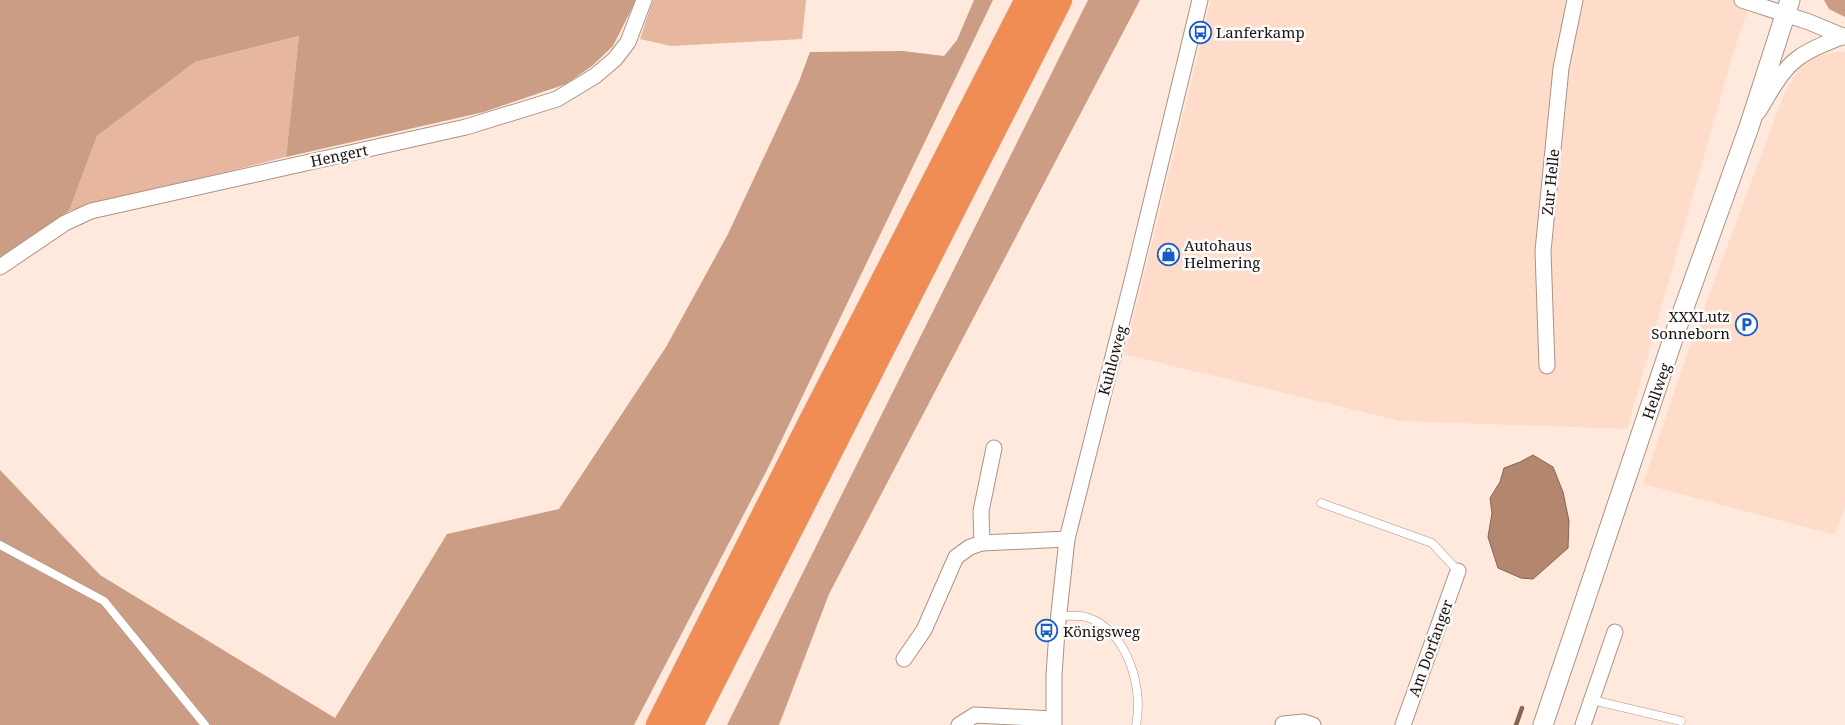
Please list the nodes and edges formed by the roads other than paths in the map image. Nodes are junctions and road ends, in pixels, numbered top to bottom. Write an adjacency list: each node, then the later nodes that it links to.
1 (644, 0): 10 (street, Hengert)
2 (1029, 0): 26 (highway)
3 (1058, 0): 27 (highway)
4 (1200, 0): 14 (street, Kuhloweg)
5 (1575, 0): 11 (street, Zur Helle)
6 (1742, 0): 7 (street)
7 (1788, 7): 8 (street); 9 (street, Hellweg)
8 (1844, 37): 9 (street)
9 (1749, 127): 32 (street, Hellweg)
10 (0, 267)
11 (1547, 366)
12 (994, 448): 15 (street)
13 (1321, 503): 17 (lane)
14 (1066, 539): 15 (street); 18 (street, Kuhloweg)
15 (982, 543): 20 (street)
16 (0, 545): 25 (lane)
17 (1458, 571): 31 (street, Am Dorfanger)
18 (1058, 616): 23 (street, Kuhloweg); 29 (lane)
19 (1614, 632): 21 (street)
20 (904, 659)
21 (1592, 700): 22 (lane); 33 (street)
22 (1681, 721)
23 (1054, 722): 28 (street)
24 (1283, 724): 30 (street)
25 (205, 725)
26 (660, 725)
27 (689, 725)
28 (959, 725)
29 (1136, 725)
30 (1312, 725)
31 (1403, 725)
32 (1542, 725)
33 (1583, 725)

